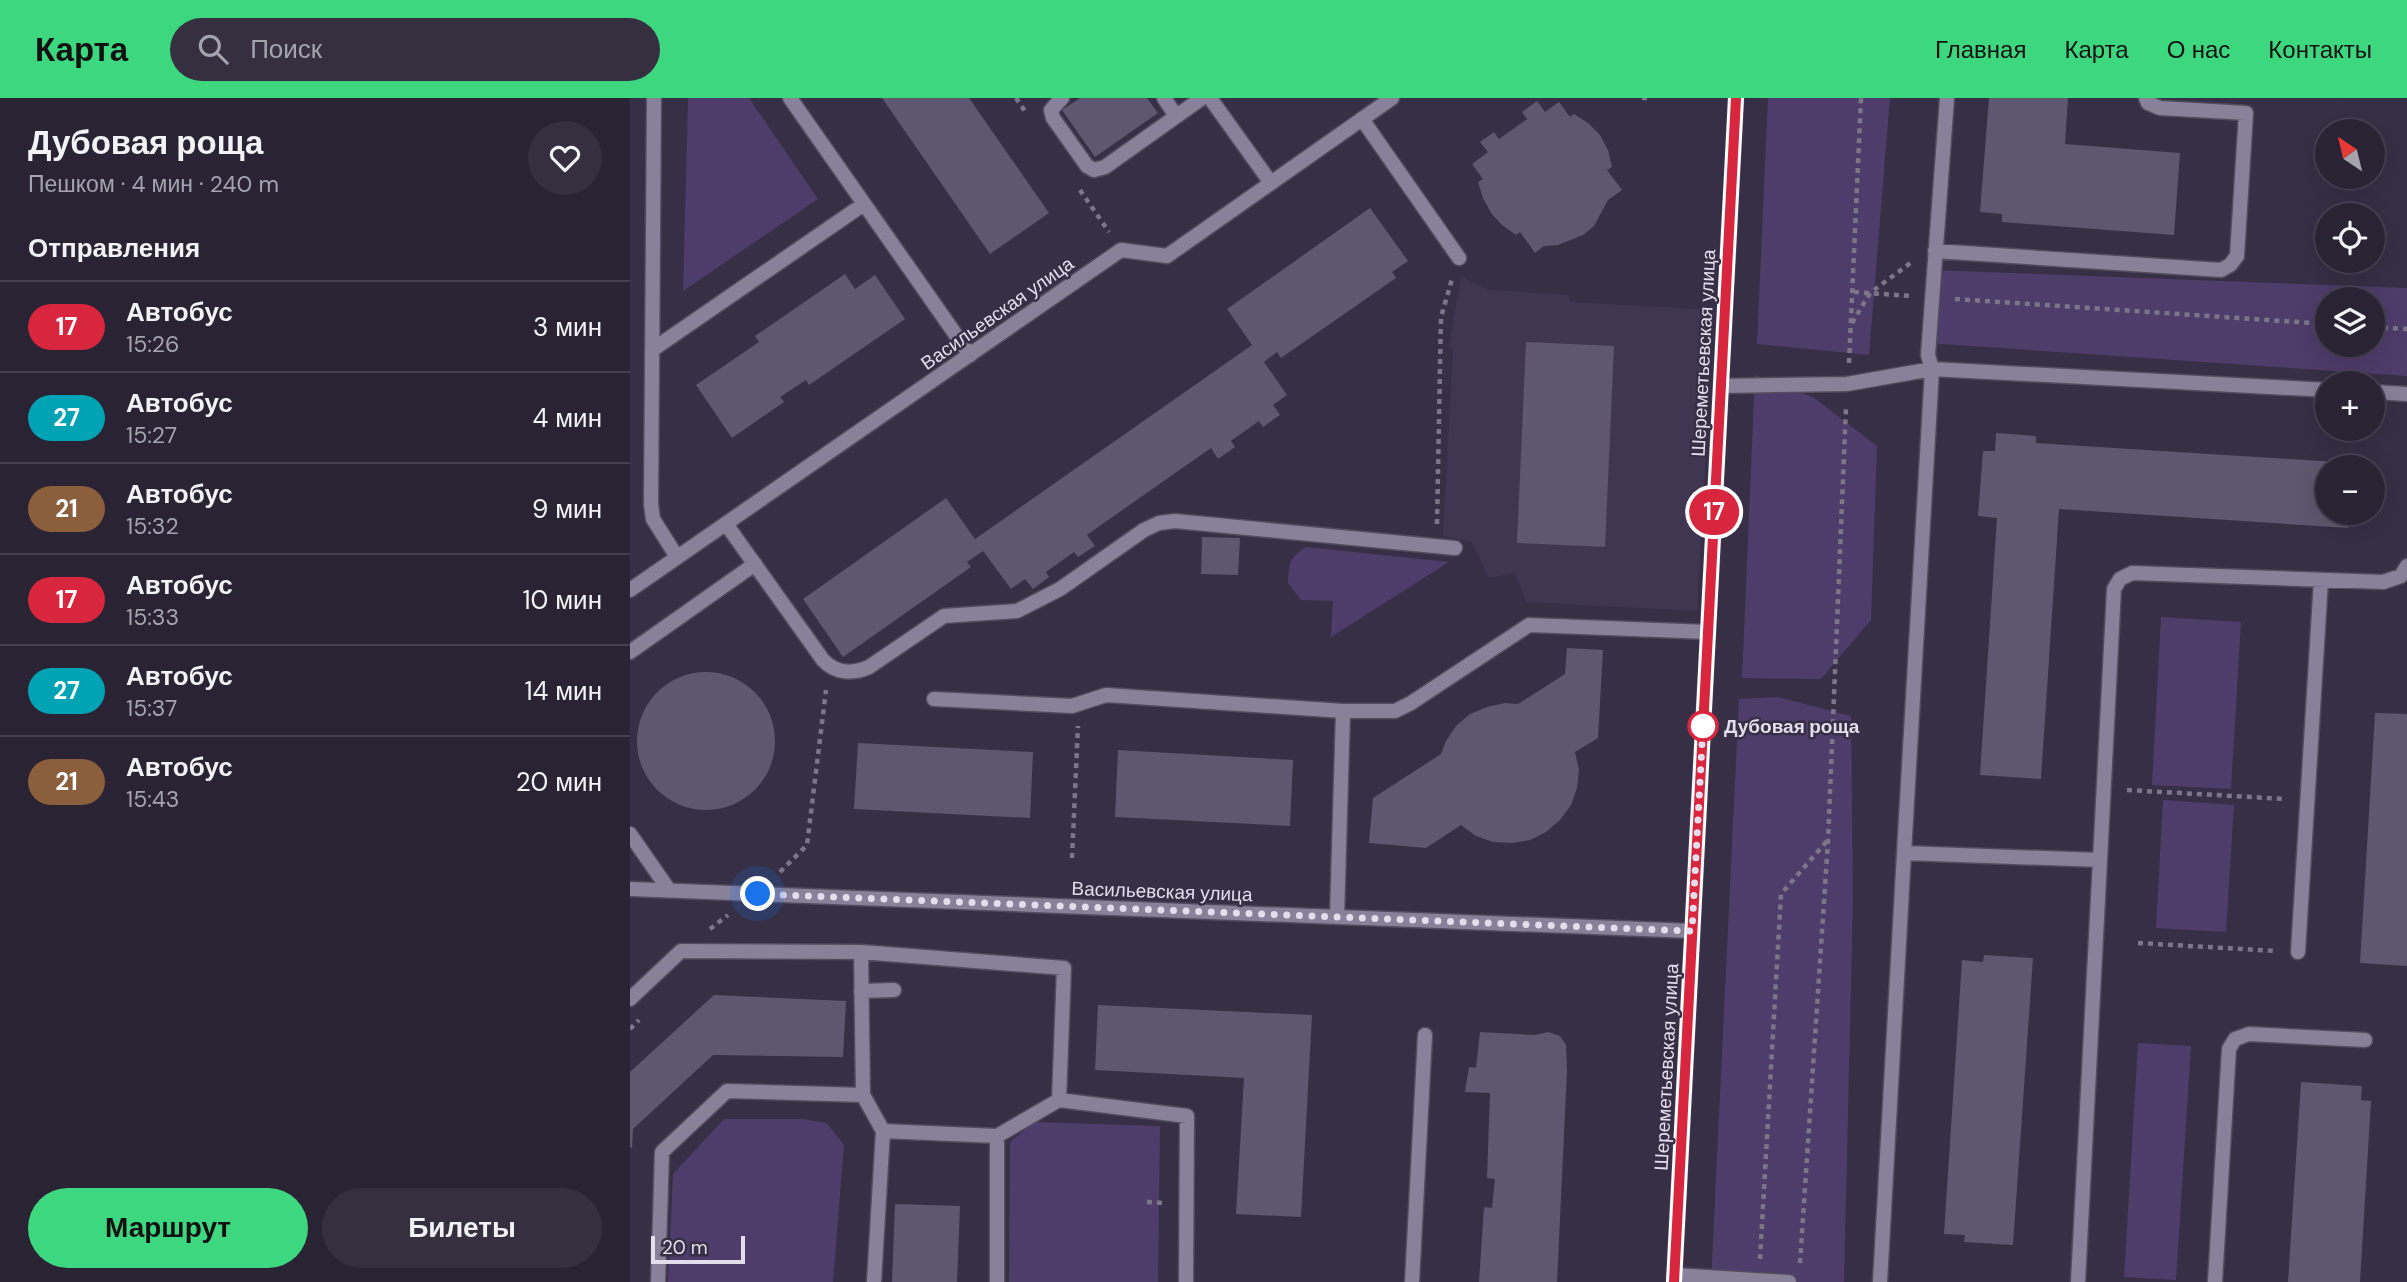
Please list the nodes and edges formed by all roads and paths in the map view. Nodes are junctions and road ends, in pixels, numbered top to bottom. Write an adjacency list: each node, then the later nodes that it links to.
1 (654, 98): 27 (street)
2 (790, 98): 17 (street)
3 (1062, 98): 14 (street)
4 (1164, 98): 14 (street)
5 (1202, 98): 14 (street)
6 (1210, 98): 16 (street)
7 (1392, 98): 15 (street, Васильевская улица)
8 (1642, 98): 9 (path)
9 (1650, 98)
10 (1736, 98): 31 (street, Шереметьевская улица)
11 (1861, 98): 20 (path)
12 (1947, 98): 18 (street)
13 (2146, 98): 18 (street)
14 (1176, 116)
15 (1362, 119): 16 (street, Васильевская улица); 19 (street)
16 (1271, 183): 28 (street, Васильевская улица)
17 (864, 204): 27 (street); 28 (street)
18 (1935, 251): 21 (path); 22 (street)
19 (1459, 258): 37 (path)
20 (1854, 292): 21 (path); 24 (path)
21 (1870, 293): 22 (path); 24 (path)
22 (1932, 298): 23 (path); 29 (street)
23 (2315, 323)
24 (1852, 324): 30 (path)
25 (2385, 328): 26 (path)
26 (2407, 330)
27 (652, 350): 39 (street)
28 (970, 355): 36 (street, Васильевская улица)
29 (1932, 369): 31 (street); 32 (street); 55 (street)
30 (1849, 370)
31 (1721, 386): 44 (street, Шереметьевская улица)
32 (2315, 389)
33 (2385, 393): 34 (street)
34 (2407, 394)
35 (1846, 407): 53 (path)
36 (726, 524): 39 (street, Васильевская улица); 40 (street)
37 (1437, 546): 38 (street); 46 (street)
38 (1455, 548)
39 (677, 557): 43 (street, Васильевская улица)
40 (755, 564): 45 (street); 46 (street)
41 (2407, 566): 42 (street)
42 (2320, 580): 50 (street); 51 (street)
43 (630, 590)
44 (1707, 632): 48 (street); 61 (street, Шереметьевская улица)
45 (630, 652)
46 (829, 666): 54 (path)
47 (934, 699): 48 (street)
48 (1343, 711): 60 (street)
49 (1078, 719): 56 (path)
50 (2104, 789): 51 (path); 57 (street)
51 (2307, 801): 64 (street)
52 (630, 834): 59 (street)
53 (1828, 841): 76 (path); 78 (path)
54 (807, 845)
55 (1904, 853): 57 (street); 85 (street)
56 (1072, 858)
57 (2100, 860): 86 (street)
58 (630, 889): 59 (street, Васильевская улица)
59 (668, 890): 60 (street, Васильевская улица)
60 (1337, 917): 61 (street, Васильевская улица)
61 (1692, 931): 77 (street, Шереметьевская улица)
62 (2138, 943): 64 (path)
63 (861, 952): 66 (street); 67 (street); 73 (street)
64 (2298, 952)
65 (894, 990): 66 (street)
66 (862, 991): 72 (street)
67 (630, 999)
68 (648, 1012): 69 (path)
69 (630, 1029)
70 (1425, 1035): 83 (street)
71 (2365, 1040): 87 (street)
72 (863, 1095): 74 (street); 79 (street)
73 (1059, 1100): 75 (street); 82 (street)
74 (883, 1131): 75 (street); 80 (street)
75 (997, 1136): 81 (street)
76 (1800, 1268)
77 (1674, 1279): 78 (street)
78 (1759, 1280): 84 (street)
79 (658, 1282)
80 (874, 1282)
81 (997, 1282)
82 (1186, 1282)
83 (1412, 1282)
84 (1789, 1282)
85 (1880, 1282)
86 (2078, 1282)
87 (2215, 1282)

